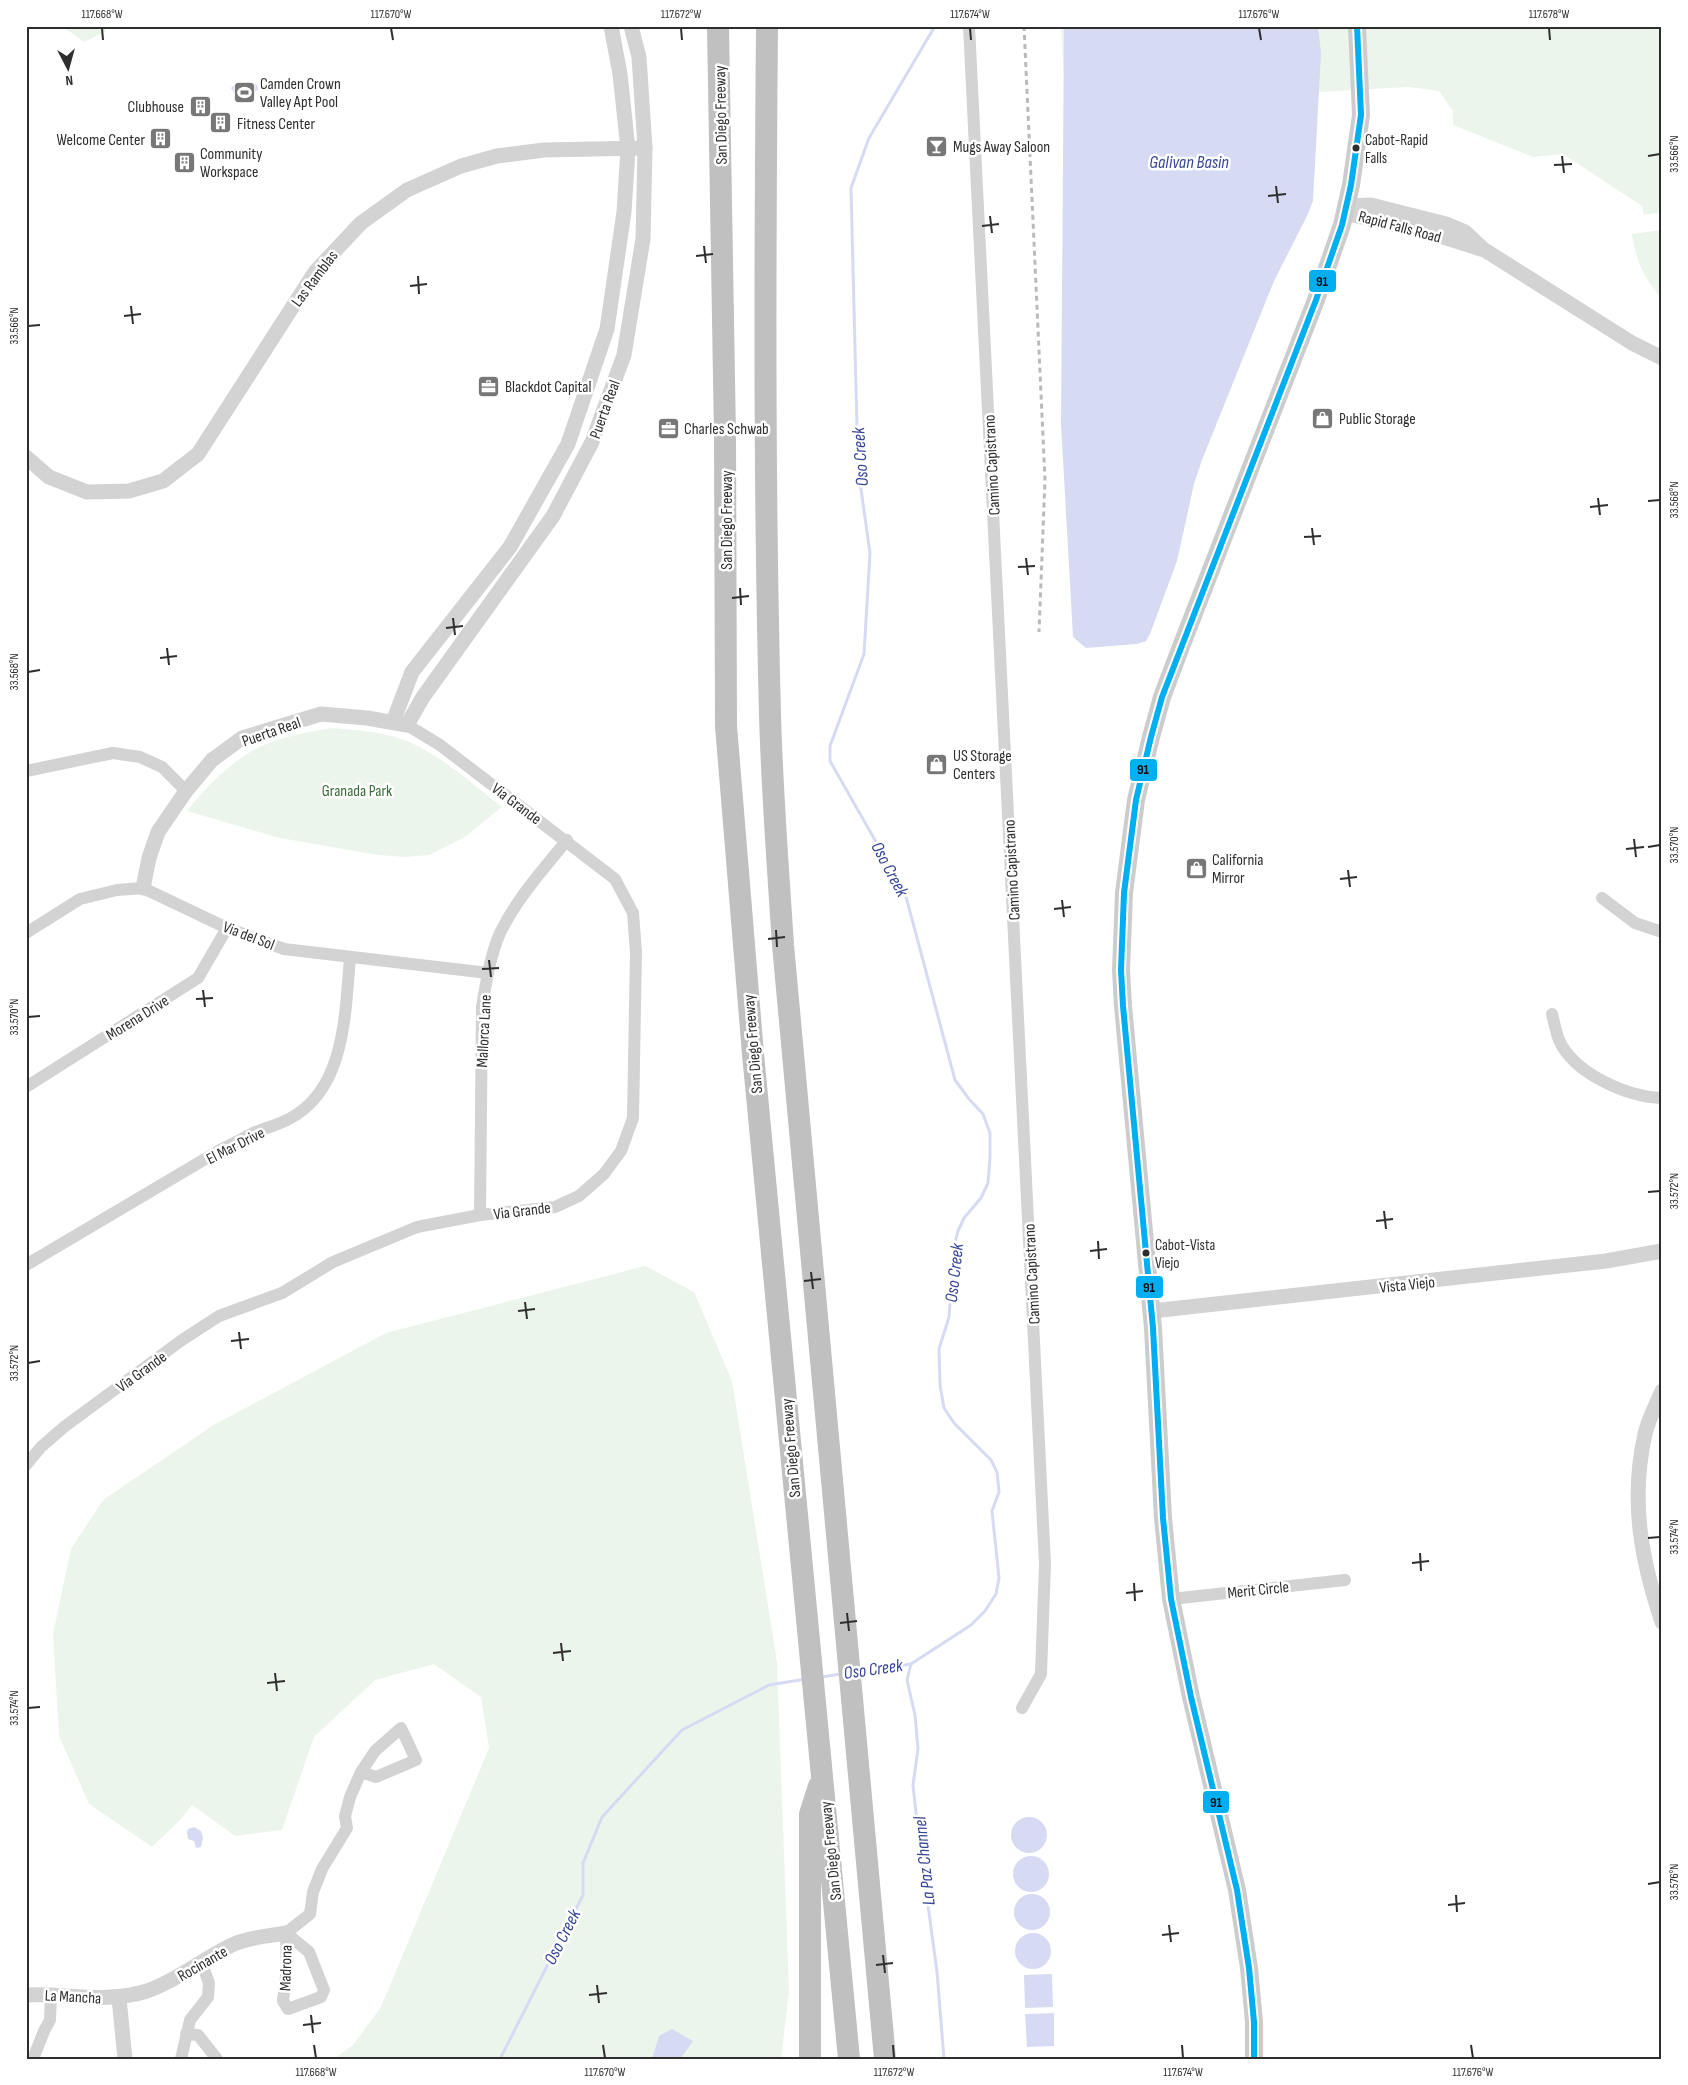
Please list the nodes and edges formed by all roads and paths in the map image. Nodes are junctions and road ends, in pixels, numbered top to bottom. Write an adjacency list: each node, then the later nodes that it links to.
1 (611, 26): 8 (street, Puerta Real)
2 (631, 26): 7 (street, Puerta Real)
3 (718, 26): 37 (highway, San Diego Freeway)
4 (767, 26): 40 (highway)
5 (969, 26): 35 (street, Camino Capistrano)
6 (1357, 26): 9 (main road)
7 (645, 148): 8 (street, Las Ramblas); 12 (street, Puerta Real)
8 (628, 149): 11 (street, Las Ramblas); 12 (street, Puerta Real)
9 (1346, 206): 10 (street, Rapid Falls Road); 29 (main road)
10 (1662, 358)
11 (26, 457)
12 (400, 723): 14 (street, Puerta Real); 15 (street, Via Grande)
13 (26, 771): 14 (street)
14 (186, 791): 16 (street, Puerta Real)
15 (567, 840): 22 (street, Mallorca Lane); 26 (street, Via Grande)
16 (143, 888): 18 (street, Via del Sol); 20 (street, Via del Sol)
17 (1602, 898): 19 (street)
18 (228, 928): 21 (street, Via del Sol); 24 (street, Morena Drive)
19 (1662, 932)
20 (26, 933)
21 (350, 958): 22 (street, Via del Sol); 28 (street, El Mar Drive)
22 (488, 973): 26 (street, Mallorca Lane)
23 (1552, 1014): 25 (street)
24 (26, 1087)
25 (1662, 1098)
26 (480, 1215): 31 (street, Via Grande)
27 (1662, 1251): 29 (street, Vista Viejo)
28 (26, 1266)
29 (1152, 1311): 33 (main road)
30 (1662, 1391): 34 (street)
31 (26, 1466)
32 (1345, 1580): 33 (street, Merit Circle)
33 (1171, 1599): 53 (main road)
34 (1662, 1622)
35 (1022, 1708)
36 (362, 1772): 38 (street)
37 (822, 1775): 49 (highway); 50 (highway, San Diego Freeway)
38 (286, 1933): 38 (street, Madrona); 39 (street, Rocinante)
39 (201, 1961): 43 (street, Rocinante); 44 (street)
40 (879, 1990): 51 (highway); 52 (highway)
41 (51, 1994): 42 (street, La Mancha); 43 (street, La Mancha); 45 (street)
42 (26, 1995)
43 (119, 1998): 46 (street, La Mancha)
44 (186, 2034): 47 (street); 48 (street)
45 (33, 2059)
46 (125, 2059)
47 (181, 2059)
48 (217, 2059)
49 (810, 2059)
50 (849, 2059)
51 (885, 2059)
52 (893, 2059)
53 (1254, 2059)

